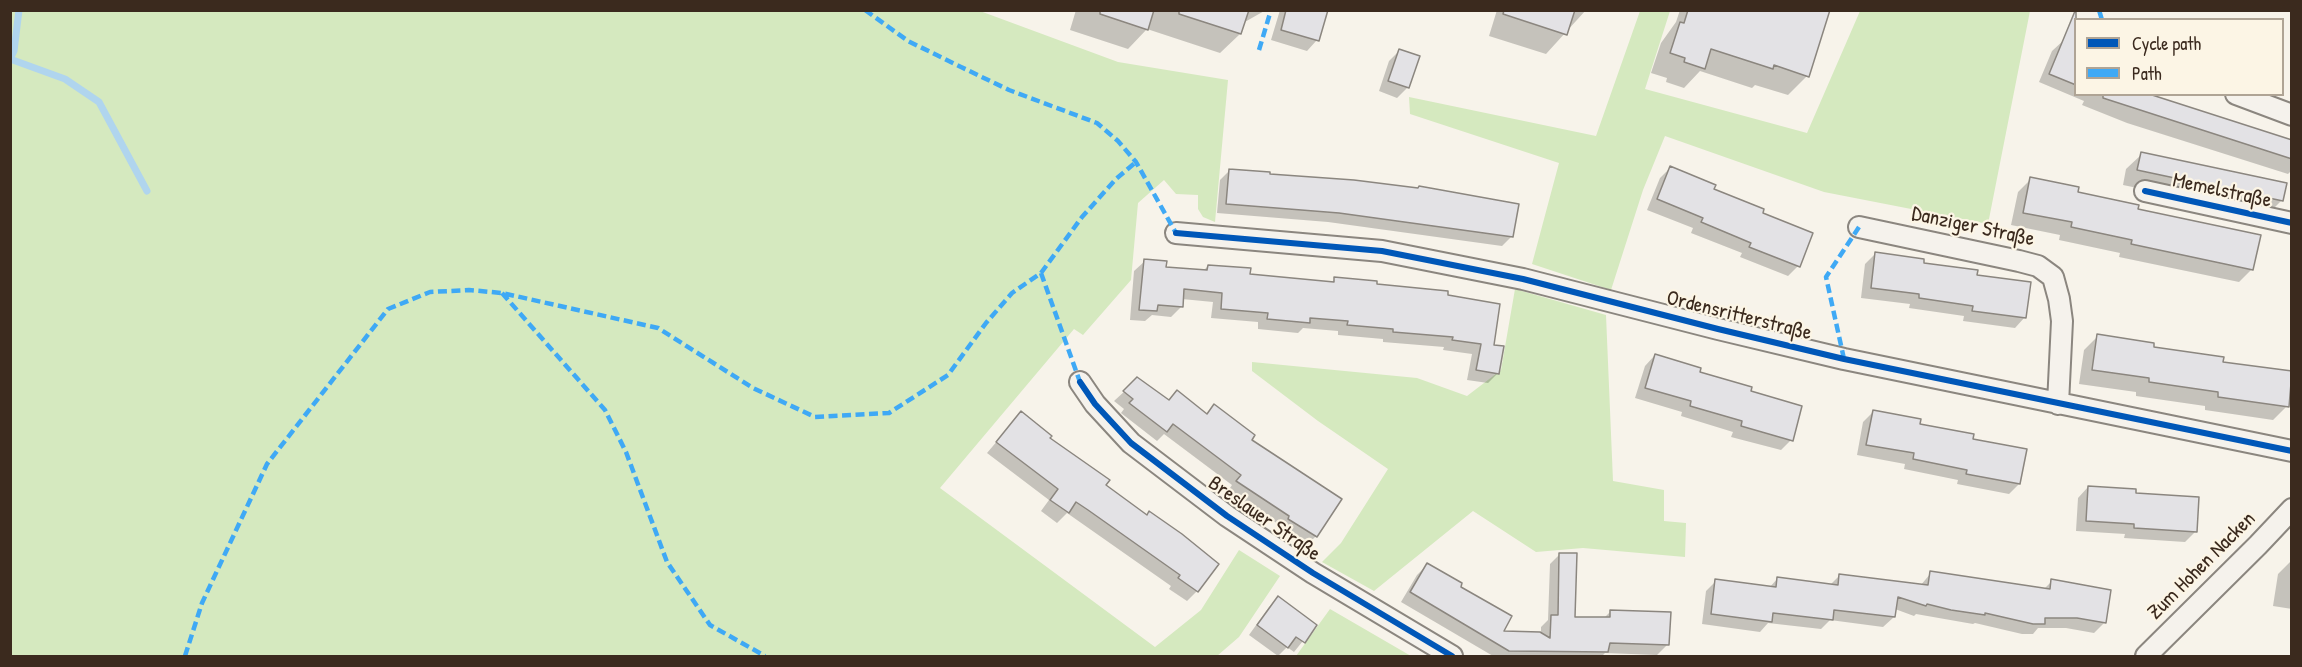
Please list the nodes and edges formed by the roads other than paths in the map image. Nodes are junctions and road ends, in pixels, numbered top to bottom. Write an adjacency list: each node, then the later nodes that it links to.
1 (2241, 96): 2 (street)
2 (2292, 115)
3 (2145, 191): 4 (street, Memelstraße)
4 (2292, 223)
5 (1860, 227): 8 (street, Danziger Straße)
6 (1176, 233): 8 (street, Ordensritterstraße)
7 (1080, 382): 11 (street, Breslauer Straße)
8 (2058, 405): 9 (street, Ordensritterstraße)
9 (2292, 451)
10 (2292, 509): 12 (street, Zum Hohen Nacken)
11 (1452, 657)
12 (2146, 657)

